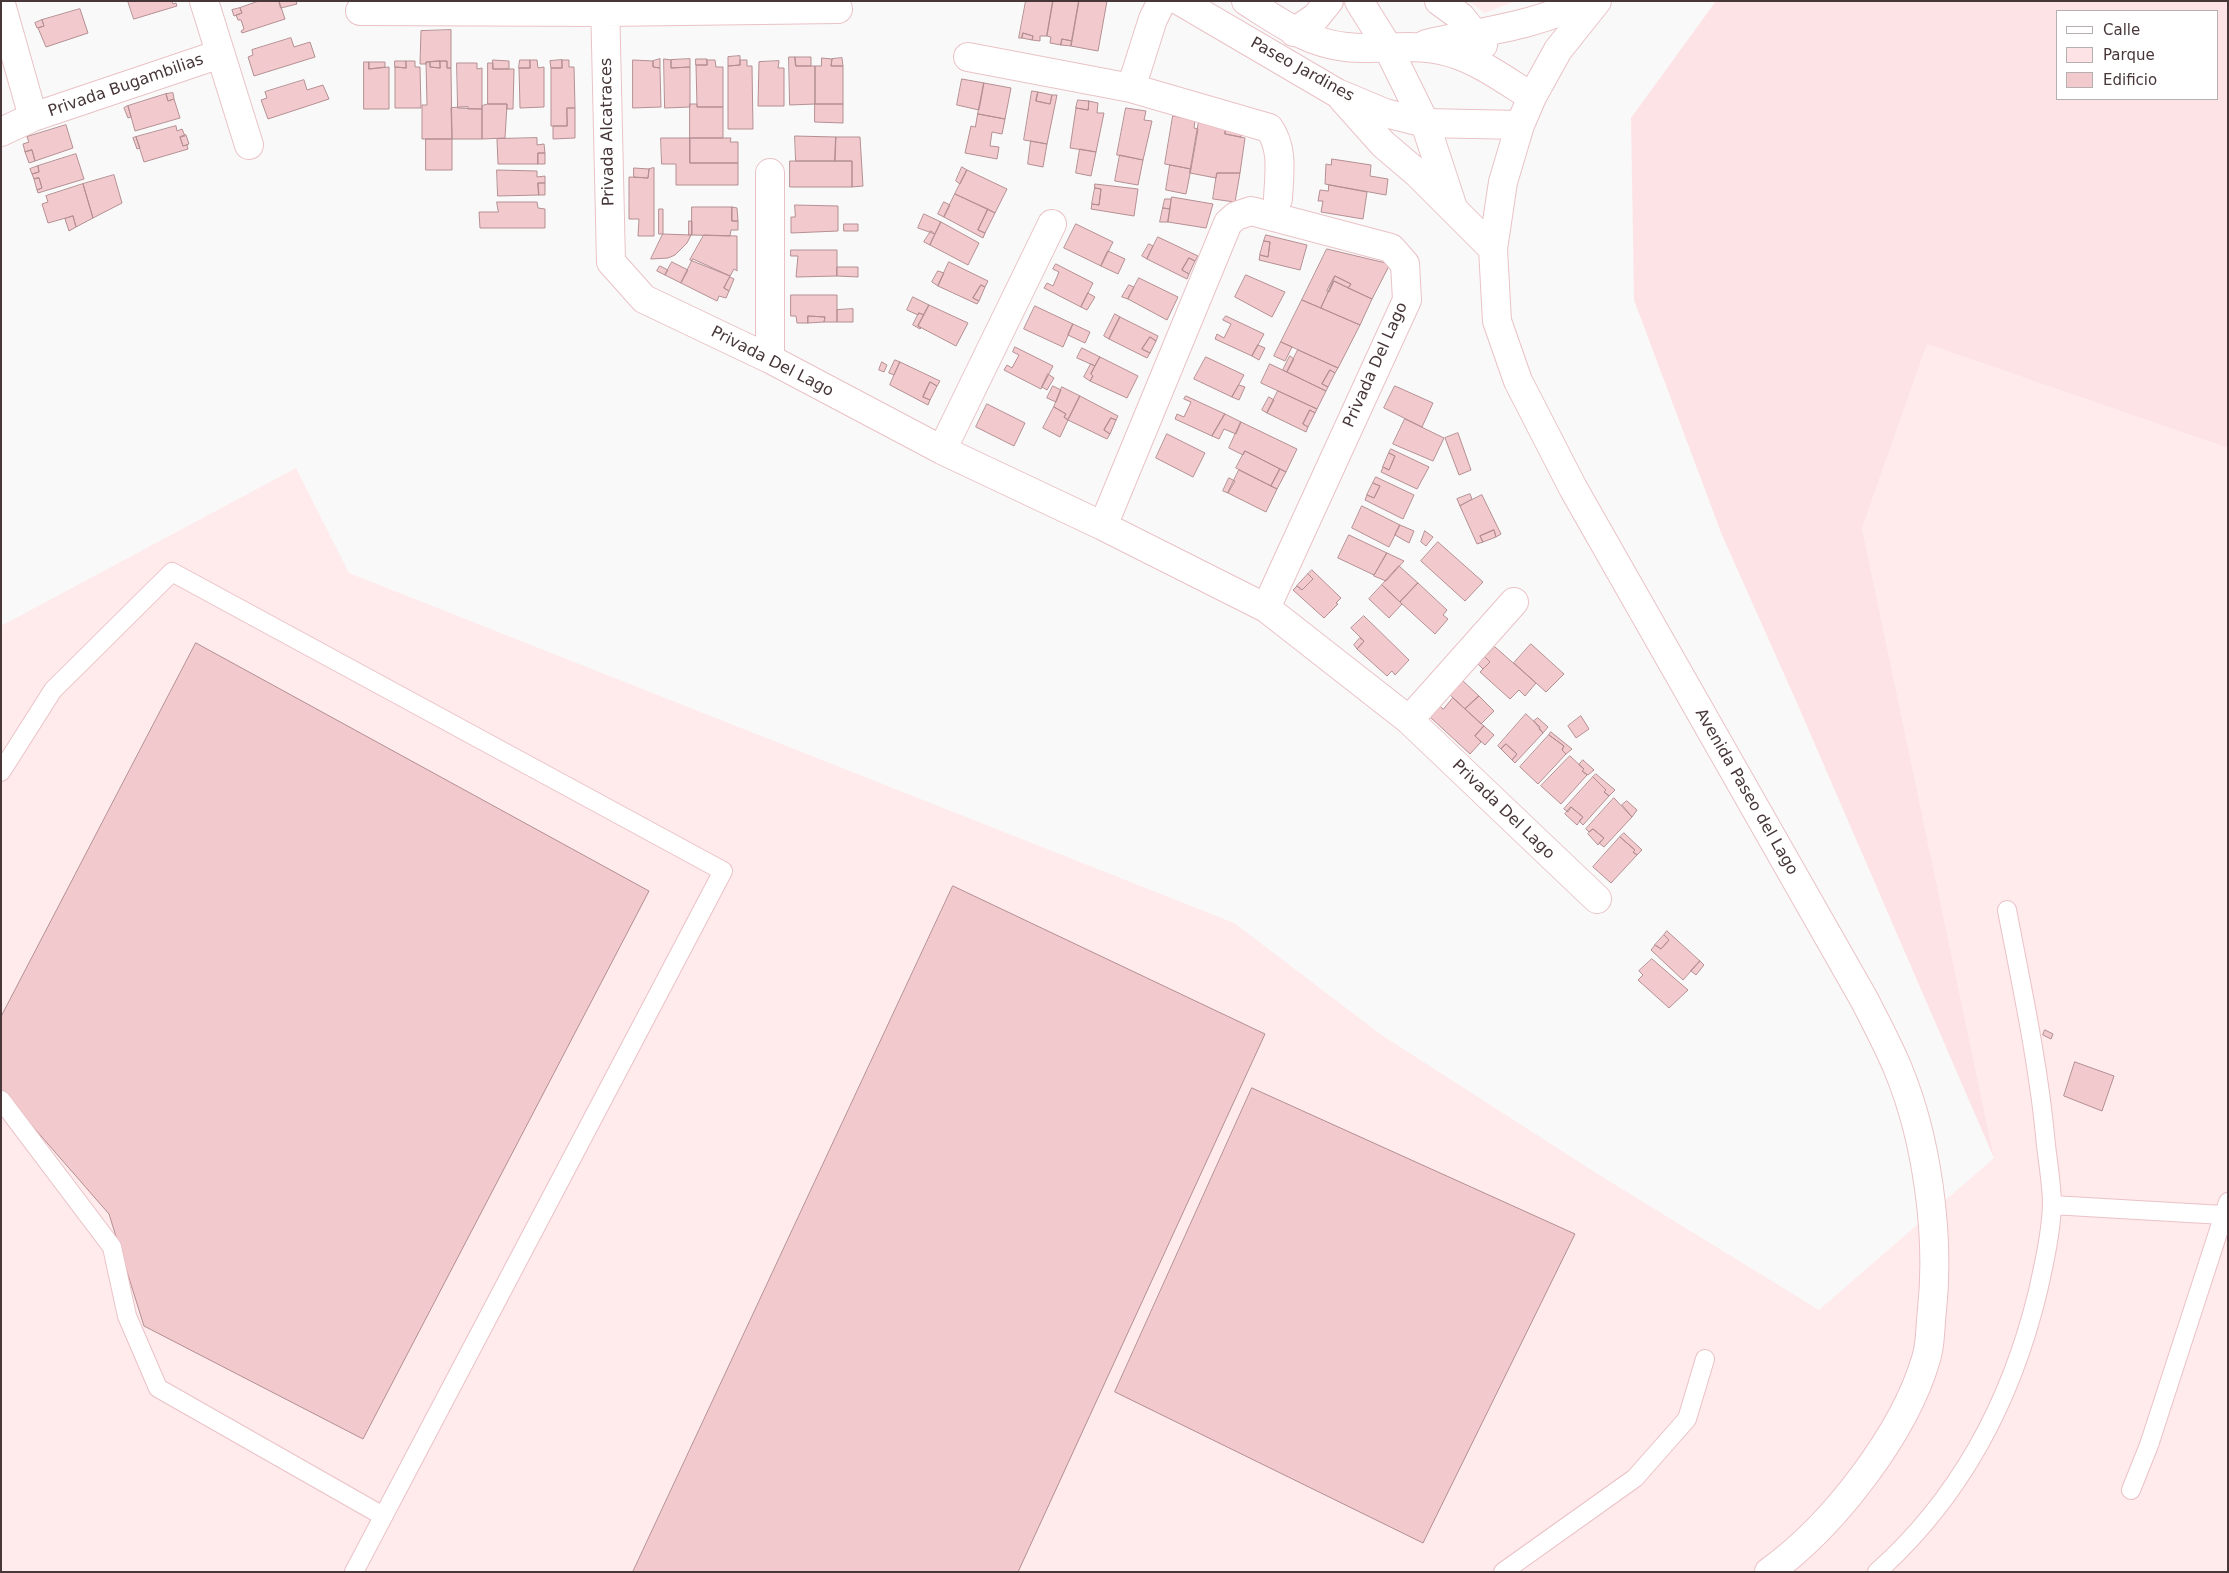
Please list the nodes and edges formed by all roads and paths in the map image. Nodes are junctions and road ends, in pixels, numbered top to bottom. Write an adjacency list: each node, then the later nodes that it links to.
1 (204, 1): 18 (street, Privada Bugambilias)
2 (1162, 1): 21 (street)
3 (1180, 1): 22 (street, Paseo Jardines)
4 (1246, 1): 15 (street, Paseo Jardines)
5 (1329, 1): 15 (street)
6 (1359, 1): 17 (street)
7 (1439, 1): 14 (street)
8 (1583, 1): 14 (street)
9 (1597, 1): 23 (street, Avenida Paseo del Lago)
10 (1, 4): 24 (street, Privada Bugambilias)
11 (605, 6): 12 (street); 13 (street); 34 (street, Privada Alcatraces)
12 (838, 9)
13 (360, 11)
14 (1468, 25): 16 (street); 20 (street)
15 (1294, 32): 17 (street, Paseo Jardines)
16 (1426, 44): 17 (street, Paseo Jardines); 20 (street, Paseo Jardines)
17 (1387, 46): 25 (street)
18 (220, 54): 24 (street, Privada Bugambilias); 28 (street, Privada Bugambilias)
19 (968, 57): 21 (street)
20 (1491, 73): 23 (street, Paseo Jardines)
21 (1132, 88): 30 (street)
22 (1337, 93): 25 (street, Paseo Jardines); 31 (street)
23 (1532, 97): 26 (street, Avenida Paseo del Lago)
24 (33, 117): 27 (street, Privada Bugambilias)
25 (1425, 123): 26 (street, Paseo Jardines); 31 (street)
26 (1520, 125): 33 (street, Avenida Paseo del Lago)
27 (1, 132)
28 (249, 145)
29 (770, 173): 35 (street)
30 (1278, 199)
31 (1453, 208): 33 (street)
32 (1052, 224): 36 (street)
33 (1493, 249): 52 (street, Avenida Paseo del Lago)
34 (611, 262): 35 (street, Privada Del Lago)
35 (770, 359): 36 (street, Privada Del Lago)
36 (942, 450): 37 (street, Privada Del Lago)
37 (1103, 526): 39 (street, Privada Del Lago); 39 (street, Privada Del Lago)
38 (1514, 602): 40 (street)
39 (1266, 608): 40 (street, Privada Del Lago)
40 (1410, 720): 42 (street, Privada Del Lago)
41 (1, 772): 49 (lane)
42 (1597, 899)
43 (2007, 910): 45 (lane)
44 (1, 1100): 49 (lane)
45 (2052, 1205): 46 (lane); 53 (lane)
46 (2226, 1209): 48 (lane)
47 (1705, 1359): 51 (lane)
48 (2131, 1490)
49 (383, 1516): 50 (lane)
50 (354, 1572)
51 (1503, 1572)
52 (1769, 1572)
53 (1877, 1572)

